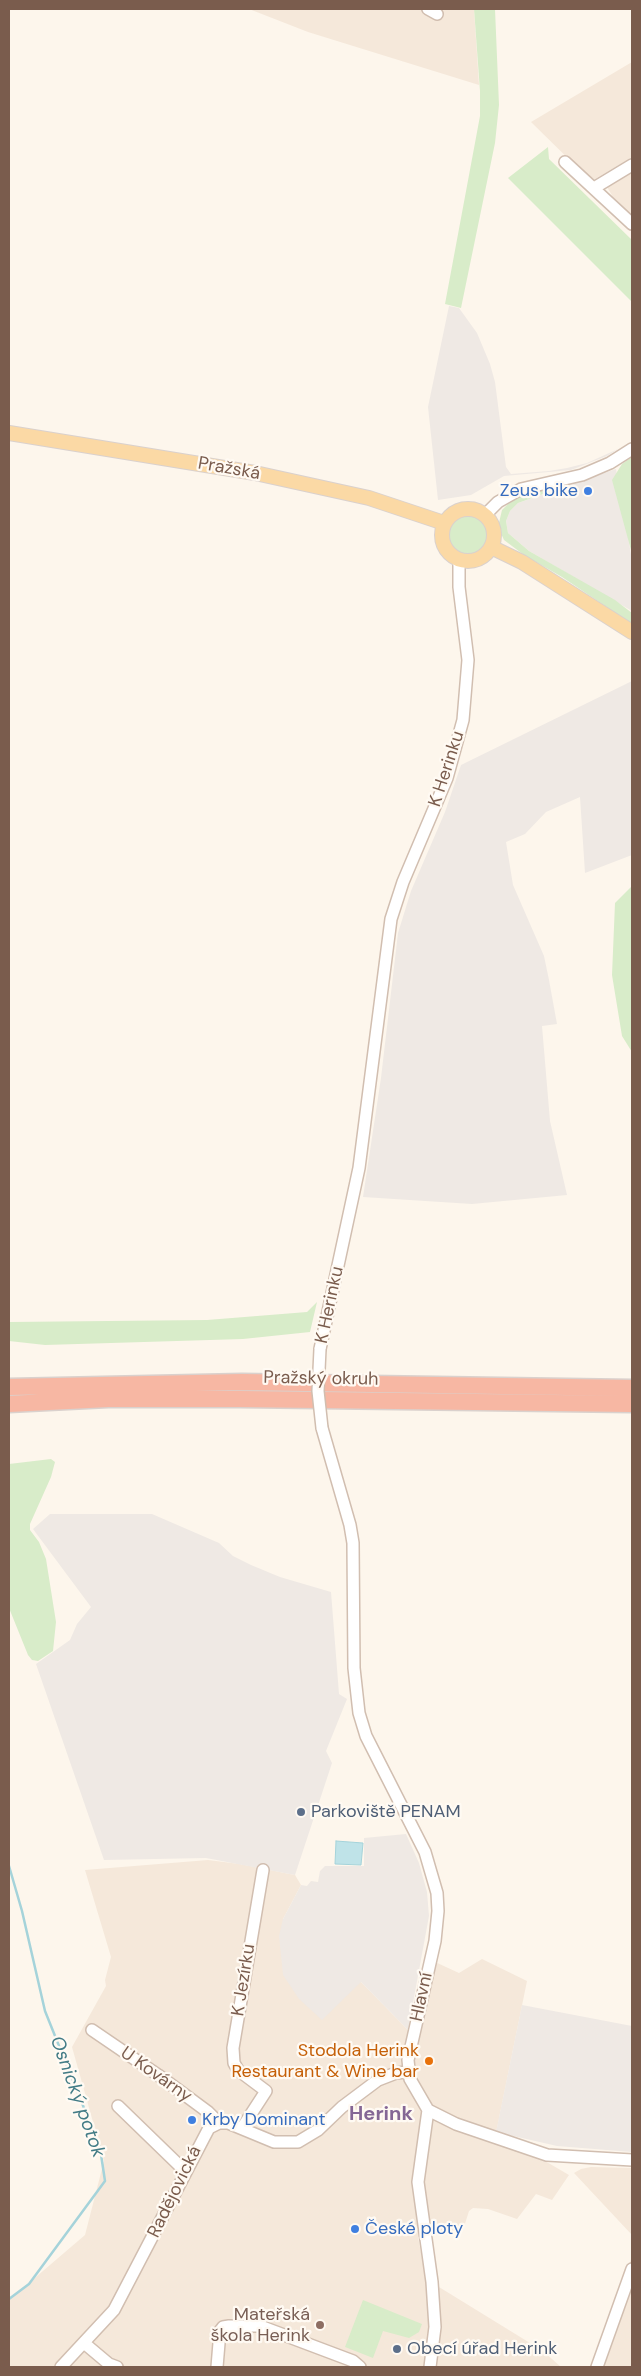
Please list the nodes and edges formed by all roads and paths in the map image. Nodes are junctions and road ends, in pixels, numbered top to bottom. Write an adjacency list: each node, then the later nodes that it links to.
1 (565, 162): 3 (street)
2 (632, 165): 3 (street)
3 (594, 188): 4 (street)
4 (632, 224)
5 (9, 434): 8 (main road, Pražská)
6 (632, 449): 7 (street)
7 (485, 515): 8 (main road); 9 (main road)
8 (444, 523): 10 (main road)
9 (491, 547): 10 (main road); 11 (main road)
10 (459, 560): 16 (street, K Herinku, bridge)
11 (632, 632)
12 (9, 1387): 13 (highway, Pražský okruh)
13 (632, 1388)
14 (9, 1404): 15 (highway, Pražský okruh)
15 (632, 1404)
16 (359, 1713): 19 (street, Hlavní)
17 (263, 1870): 23 (street, K Jezírku)
18 (92, 2030): 22 (street, U Kovárny)
19 (408, 2072): 21 (street); 23 (street)
20 (118, 2106): 25 (street)
21 (428, 2110): 24 (street); 32 (street)
22 (219, 2123): 23 (street); 25 (street, Radějovická)
23 (242, 2128)
24 (632, 2160)
25 (185, 2171): 27 (street, Radějovická)
26 (632, 2269): 33 (street)
27 (84, 2343): 28 (street, Radějovická); 29 (street)
28 (61, 2367)
29 (117, 2367)
30 (217, 2367): 31 (street)
31 (360, 2367)
32 (430, 2367)
33 (597, 2367)

